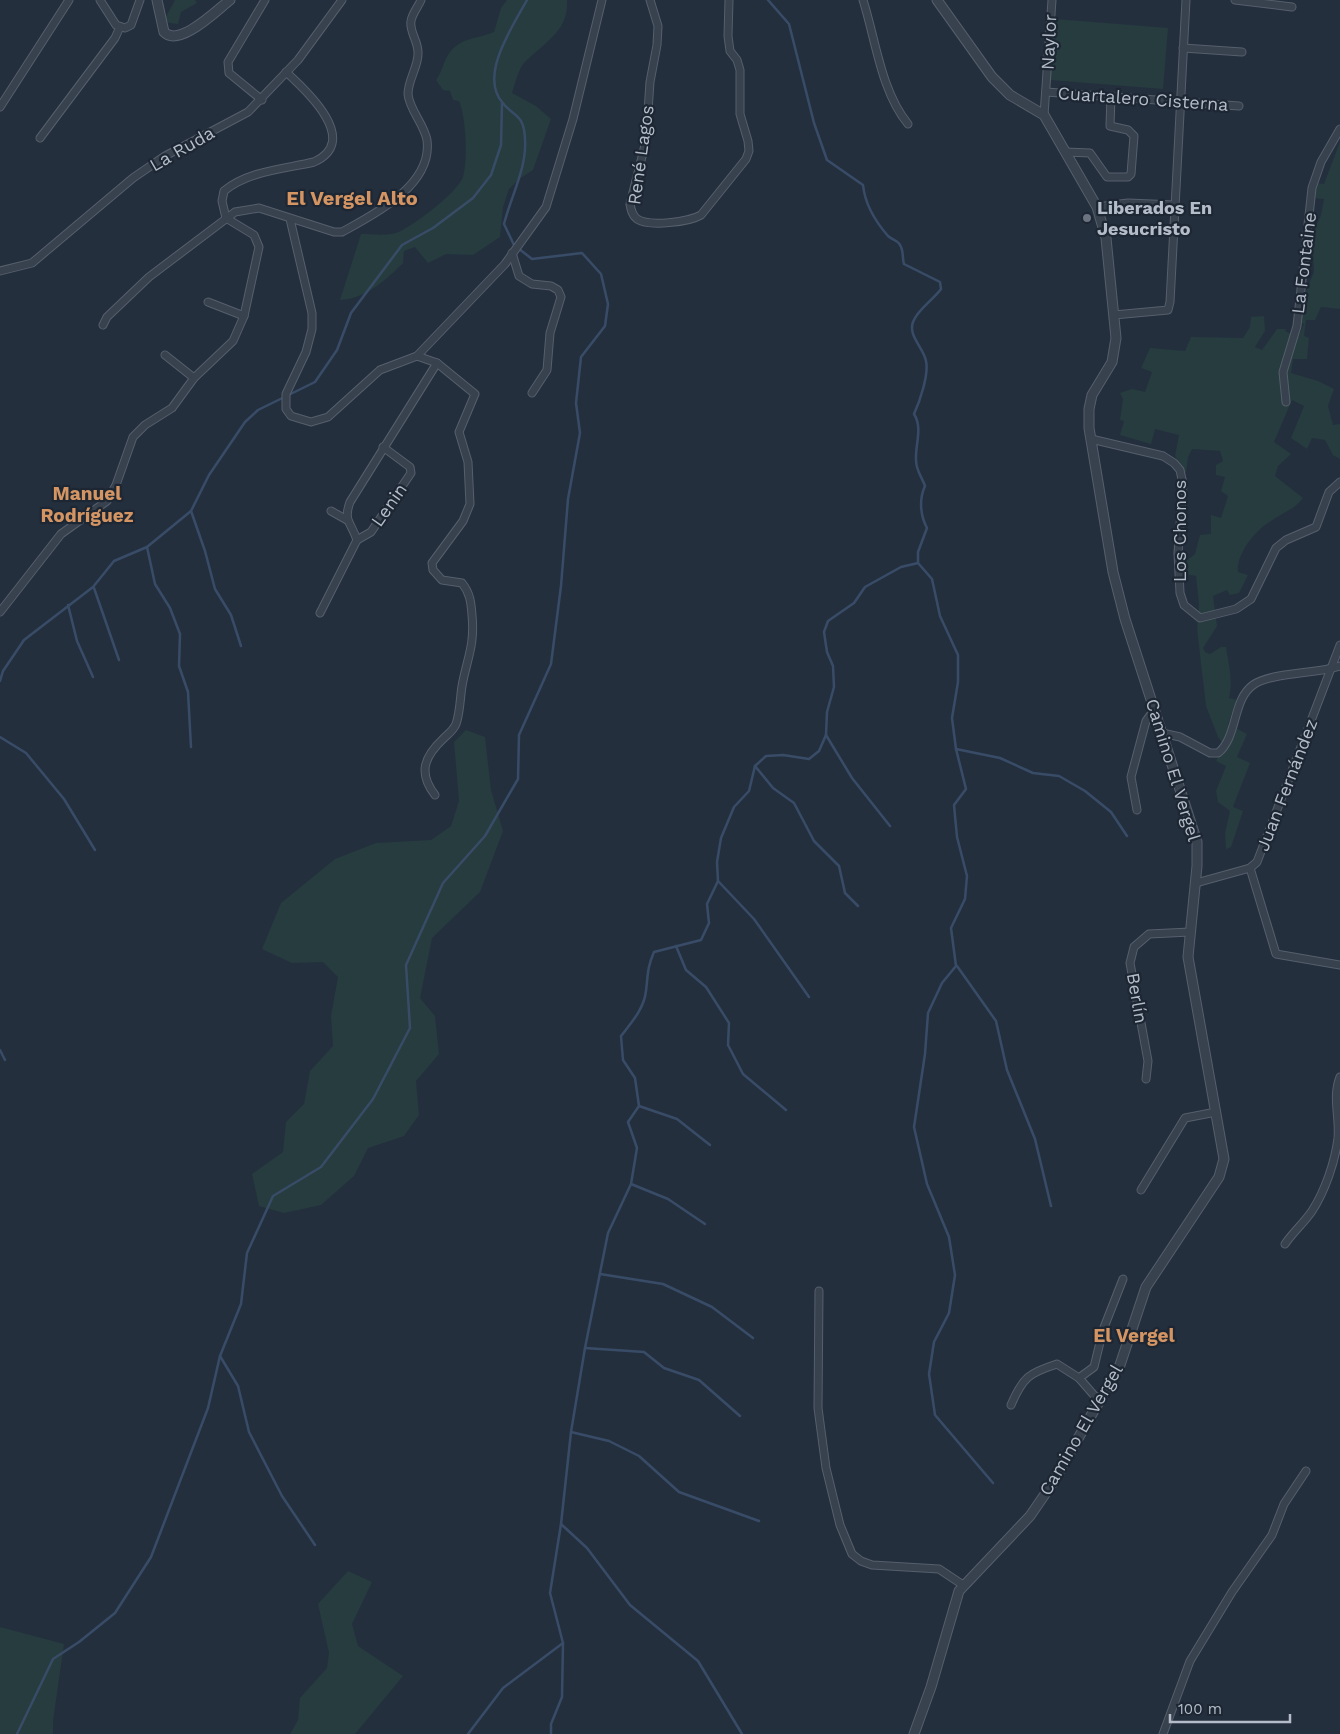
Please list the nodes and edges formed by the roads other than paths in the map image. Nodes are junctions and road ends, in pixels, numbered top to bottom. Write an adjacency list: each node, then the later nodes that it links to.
1 (69, 0): 27 (street)
2 (100, 0): 18 (street)
3 (140, 0): 18 (street)
4 (157, 0): 5 (street)
5 (230, 0)
6 (264, 0): 24 (street)
7 (342, 0): 21 (street, La Ruda)
8 (421, 0): 36 (street)
9 (602, 0): 37 (street)
10 (650, 0): 11 (street, René Lagos)
11 (729, 0)
12 (863, 0): 29 (street)
13 (937, 0): 28 (street, Camino El Vergel)
14 (1052, 0): 22 (street, Naylor)
15 (1186, 0): 19 (street)
16 (1235, 0): 17 (street)
17 (1292, 7)
18 (120, 28): 31 (street)
19 (1183, 48): 20 (street); 25 (street)
20 (1242, 52)
21 (286, 72): 24 (street, La Ruda); 35 (street)
22 (1046, 92): 23 (street, Cuartalero Cisterna); 28 (street, Naylor)
23 (1111, 96): 25 (street, Cuartalero Cisterna); 32 (street)
24 (262, 100): 38 (street, La Ruda)
25 (1180, 101): 26 (street, Cuartalero Cisterna); 33 (street)
26 (1239, 106)
27 (0, 107)
28 (1044, 115): 32 (street, Camino El Vergel)
29 (908, 124)
30 (1340, 129): 48 (street, La Fontaine)
31 (40, 138)
32 (1066, 152): 34 (street, Camino El Vergel)
33 (1175, 205): 34 (street); 40 (street)
34 (1097, 208): 40 (street, Camino El Vergel)
35 (226, 218): 36 (street); 41 (street); 42 (street)
36 (290, 219): 44 (street)
37 (515, 249): 44 (street); 47 (street)
38 (0, 271)
39 (208, 302): 41 (street)
40 (1114, 315): 49 (street, Camino El Vergel)
41 (244, 316): 46 (street)
42 (103, 325)
43 (165, 355): 46 (street)
44 (417, 356): 45 (street)
45 (437, 363): 50 (street); 62 (street)
46 (194, 378): 55 (street)
47 (532, 393)
48 (1286, 402)
49 (1091, 439): 51 (street, Los Chonos); 60 (street, Camino El Vergel)
50 (383, 447): 53 (street); 54 (street, Lenin)
51 (1340, 482)
52 (331, 511): 53 (street)
53 (347, 520): 54 (street)
54 (356, 540): 56 (street)
55 (0, 612)
56 (320, 613)
57 (1340, 645): 59 (street, Juan Fernández)
58 (1340, 666): 59 (street)
59 (1331, 669): 61 (street); 64 (street, Juan Fernández)
60 (1154, 710): 61 (street, Camino El Vergel); 63 (street)
61 (1162, 733): 65 (street, Camino El Vergel)
62 (434, 795)
63 (1137, 810)
64 (1250, 868): 65 (street, Juan Fernández); 67 (street)
65 (1196, 883): 66 (street, Camino El Vergel)
66 (1190, 932): 69 (street, Berlín); 70 (street, Camino El Vergel)
67 (1340, 965)
68 (1340, 1076): 72 (street)
69 (1146, 1079)
70 (1216, 1112): 71 (street); 76 (street, Camino El Vergel)
71 (1141, 1190)
72 (1285, 1244)
73 (1123, 1279): 75 (street)
74 (819, 1291): 79 (street)
75 (1079, 1378): 76 (street); 77 (street)
76 (1099, 1401): 79 (street, Camino El Vergel)
77 (1011, 1405)
78 (1306, 1471): 81 (street)
79 (963, 1584): 80 (street, Camino El Vergel)
80 (914, 1734)
81 (1163, 1734)

